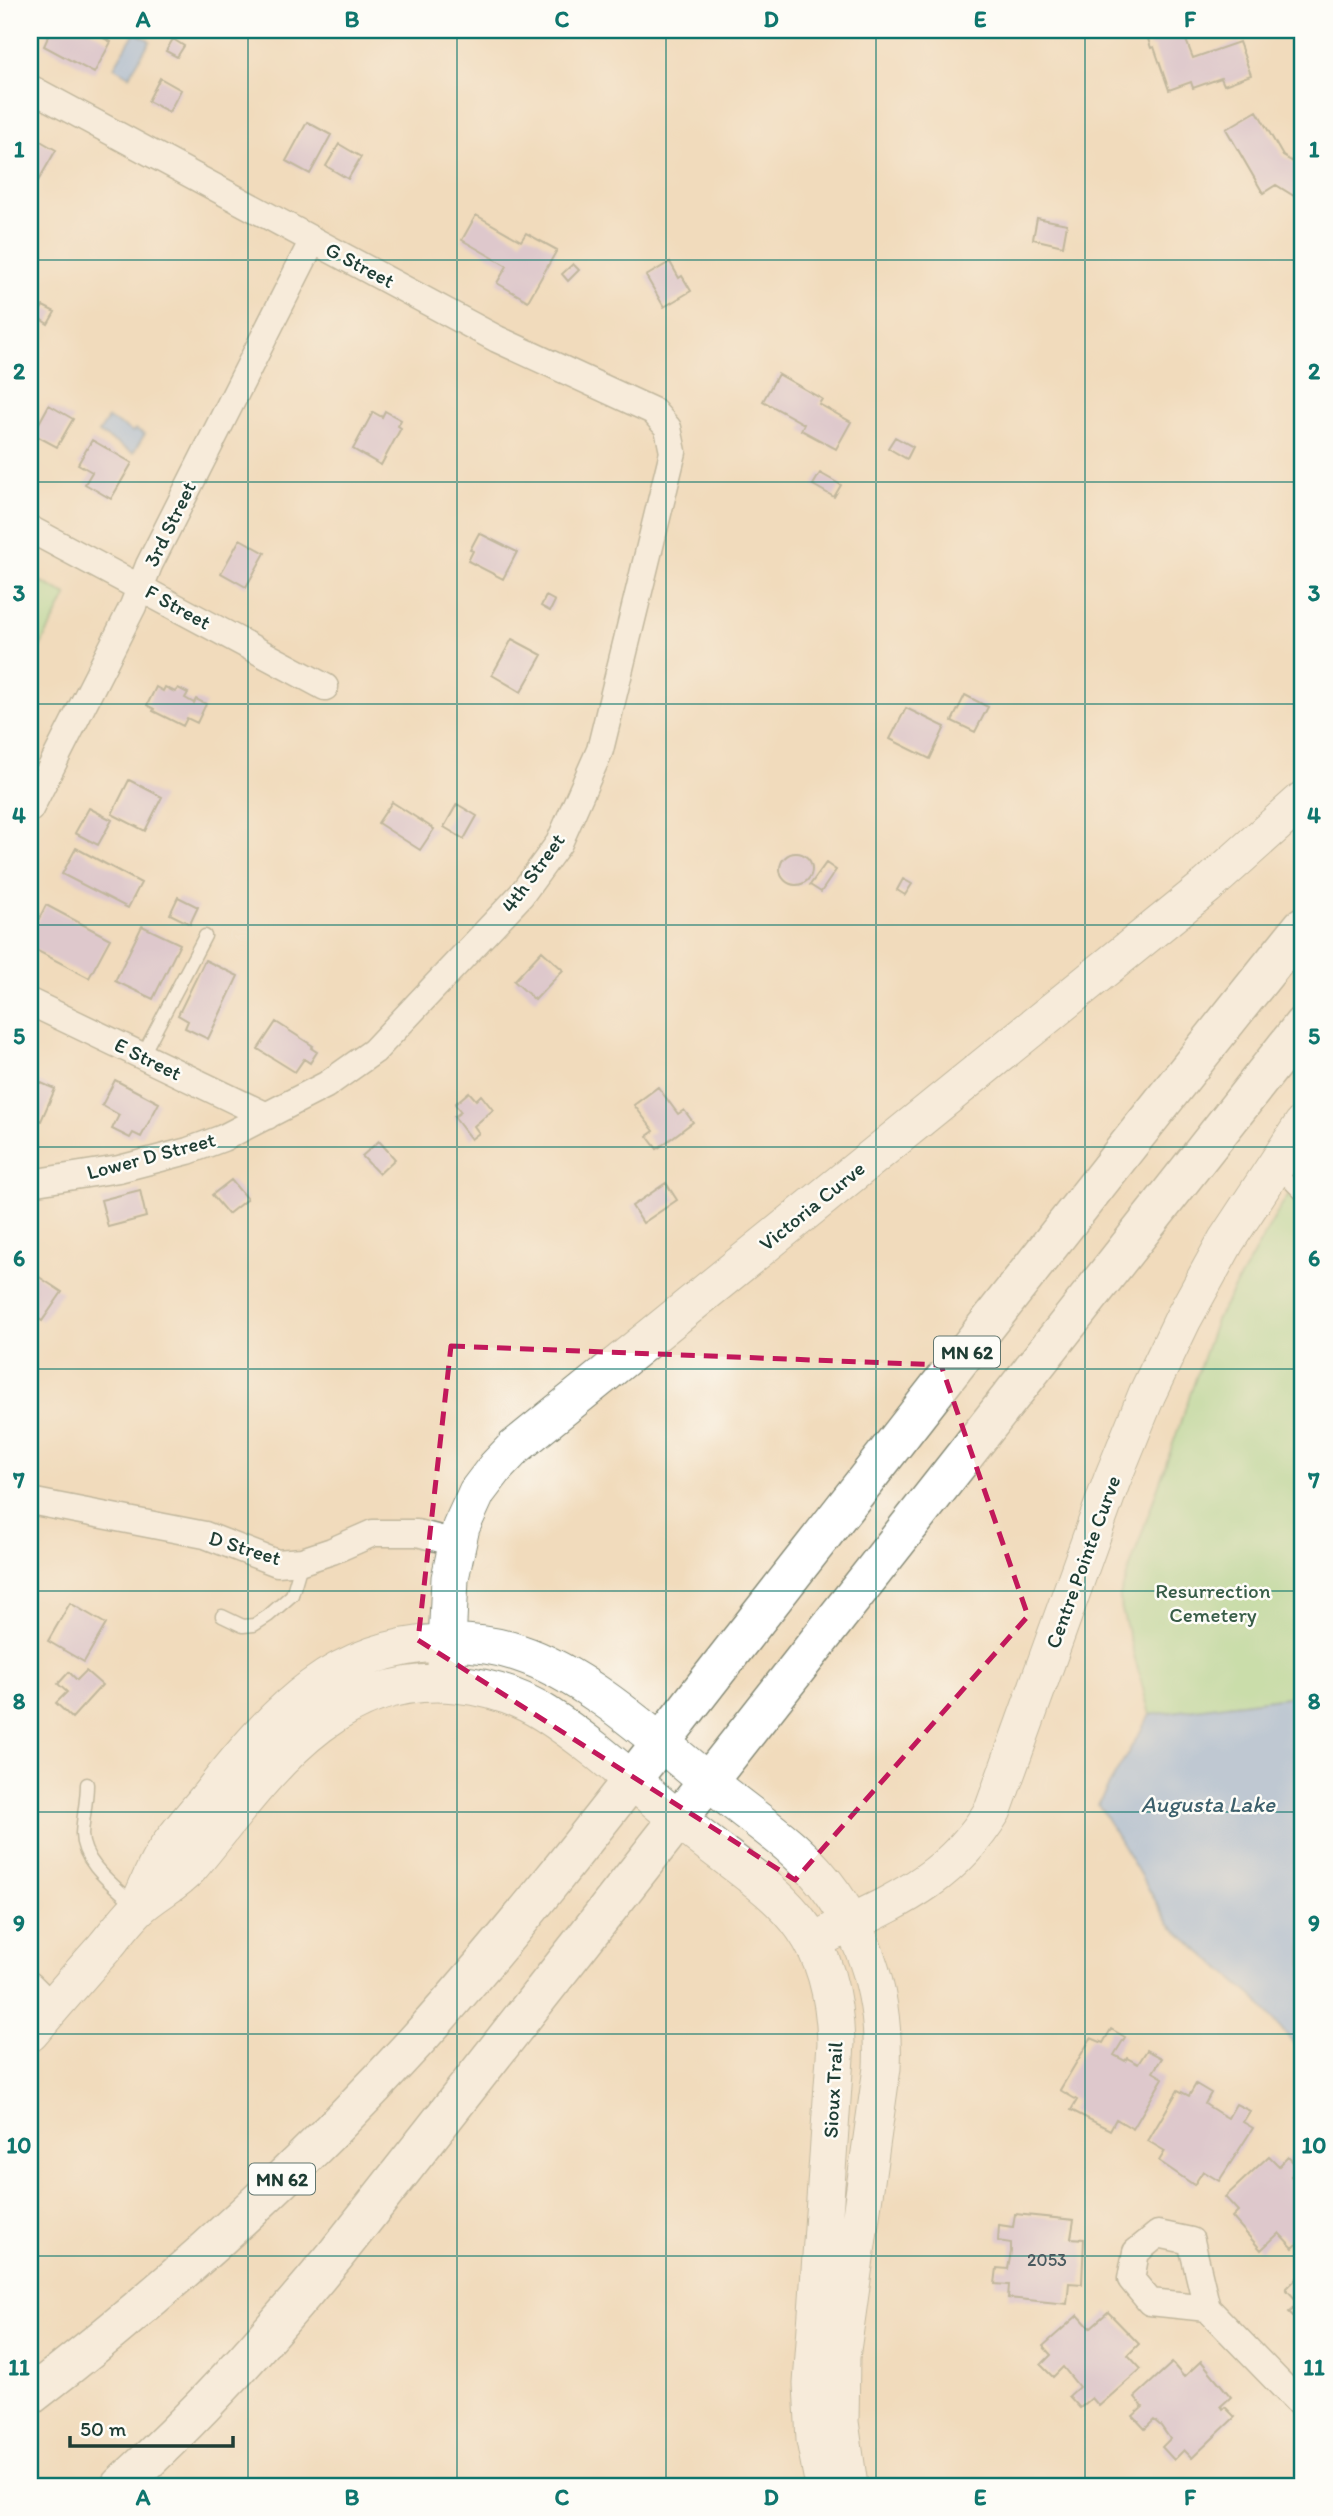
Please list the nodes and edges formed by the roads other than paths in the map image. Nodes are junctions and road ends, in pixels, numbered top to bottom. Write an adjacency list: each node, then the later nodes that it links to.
1 (30, 88): 2 (street, G Street)
2 (313, 240): 3 (street, G Street); 5 (street, 3rd Street)
3 (673, 452): 14 (street, 4th Street)
4 (30, 529): 5 (street, F Street)
5 (141, 587): 6 (street, F Street); 8 (street, 3rd Street)
6 (326, 687)
7 (1303, 800): 20 (main road, Victoria Curve)
8 (30, 808)
9 (1303, 926): 25 (highway, MN 62)
10 (205, 936): 13 (lane)
11 (30, 1002): 13 (street, E Street)
12 (1303, 1025): 27 (highway, MN 62)
13 (142, 1056): 14 (street, E Street)
14 (267, 1116): 17 (street, Lower D Street)
15 (1303, 1124): 16 (main road, Centre Pointe Curve)
16 (1273, 1167): 18 (lane); 31 (main road, Centre Pointe Curve)
17 (30, 1183)
18 (1303, 1196)
19 (30, 1501): 21 (street, D Street)
20 (456, 1543): 21 (street, D Street); 23 (main road, Victoria Curve)
21 (302, 1561): 22 (lane)
22 (222, 1616)
23 (448, 1643): 24 (main road, Victoria Curve); 25 (main road, Sioux Trail); 30 (main road, Sioux Trail)
24 (444, 1683): 26 (main road, Sioux Trail); 30 (main road, Sioux Trail)
25 (661, 1742): 26 (highway, MN 62); 27 (main road, Sioux Trail)
26 (632, 1779): 29 (main road, Sioux Trail); 35 (highway, MN 62)
27 (709, 1782): 29 (highway, MN 62); 31 (main road, Sioux Trail)
28 (87, 1784): 30 (lane)
29 (679, 1821): 32 (main road, Sioux Trail); 37 (highway, MN 62)
30 (138, 1908): 33 (main road)
31 (852, 1923): 32 (main road, Centre Pointe Curve); 39 (main road, Sioux Trail)
32 (812, 1941): 38 (main road, Sioux Trail)
33 (37, 2008)
34 (1207, 2308): 36 (street)
35 (30, 2396)
36 (1303, 2407)
37 (120, 2486)
38 (824, 2486)
39 (849, 2486)

